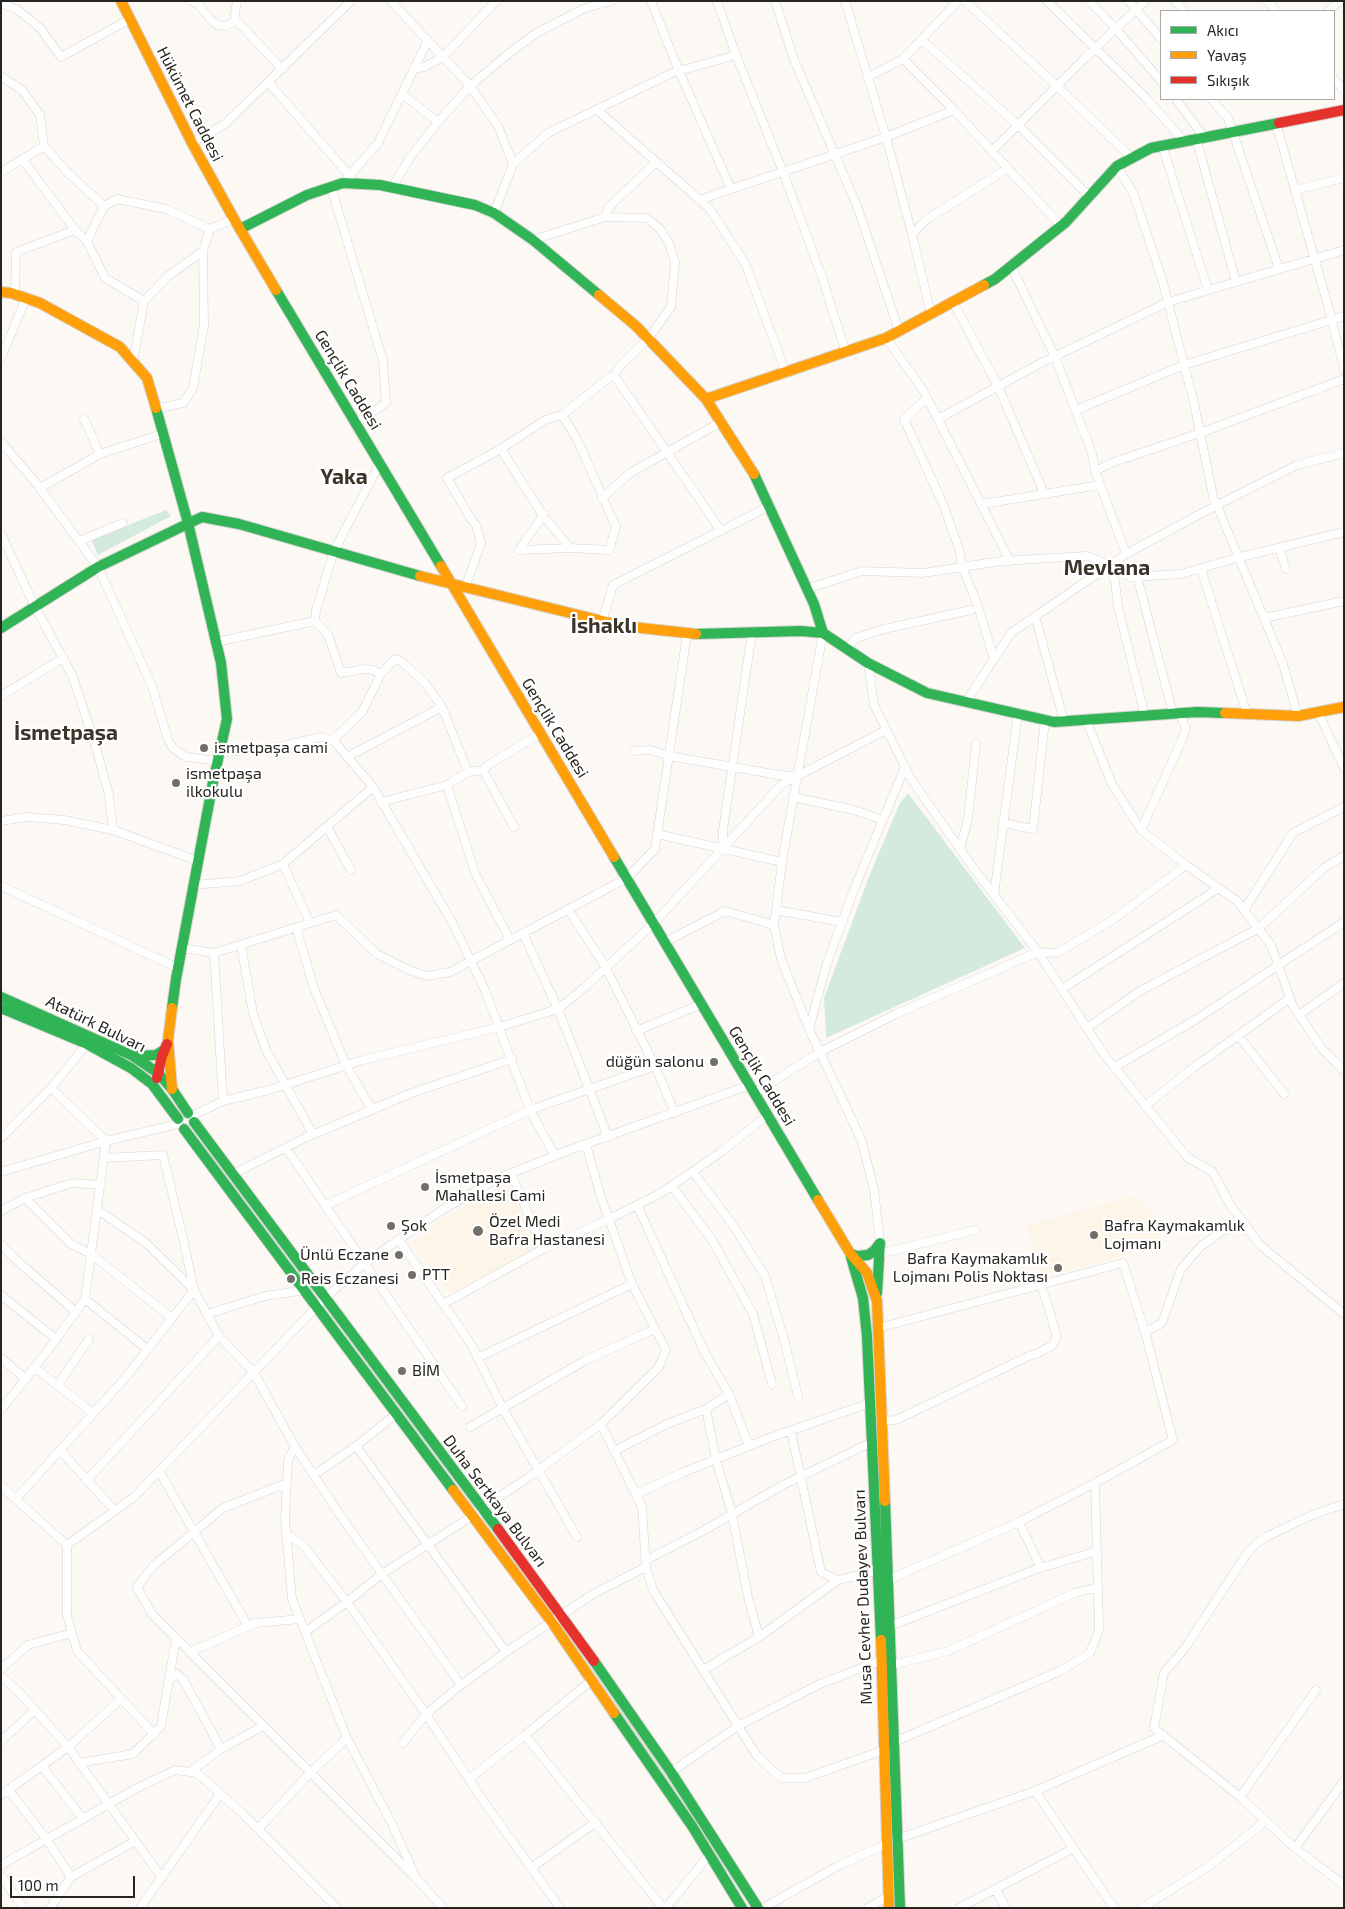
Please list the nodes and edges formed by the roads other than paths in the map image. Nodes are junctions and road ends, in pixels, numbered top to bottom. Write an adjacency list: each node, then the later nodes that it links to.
1 (121, 1): 22 (main road, Hükümet Caddesi)
2 (192, 1): 23 (street)
3 (237, 1): 23 (street)
4 (351, 1): 32 (street)
5 (391, 1): 26 (street)
6 (496, 1): 30 (street)
7 (612, 1): 40 (street)
8 (652, 1): 34 (street)
9 (717, 1): 29 (street)
10 (845, 1): 36 (street)
11 (958, 1): 27 (street)
12 (965, 1): 41 (street)
13 (1047, 1): 28 (street)
14 (1089, 1): 24 (street)
15 (1129, 1): 20 (street)
16 (1145, 1): 20 (street)
17 (1340, 1): 21 (street)
18 (777, 2): 60 (street)
19 (1, 3): 22 (street)
20 (1136, 9): 24 (street); 25 (street)
21 (1329, 10)
22 (130, 19): 56 (main road, Hükümet Caddesi)
23 (236, 20): 32 (street)
24 (1116, 28): 28 (street); 37 (street)
25 (1160, 38)
26 (428, 40): 30 (street); 33 (street)
27 (922, 40): 31 (street); 51 (street)
28 (1094, 49): 41 (street); 55 (street)
29 (736, 55): 34 (street); 68 (street)
30 (443, 57): 33 (street); 40 (street)
31 (903, 58): 36 (street); 47 (street)
32 (282, 69): 39 (street)
33 (414, 69): 43 (street)
34 (679, 71): 46 (street); 73 (street)
35 (1, 76): 57 (street)
36 (868, 77): 53 (street)
37 (1160, 80)
38 (1335, 80): 42 (street)
39 (268, 82): 56 (street); 70 (street)
40 (470, 86): 49 (street); 64 (street)
41 (1057, 86): 51 (street); 61 (street)
42 (1344, 90)
43 (402, 94): 49 (street); 70 (street)
44 (1177, 100): 54 (street)
45 (1212, 100): 52 (street)
46 (597, 110): 63 (street); 64 (street)
47 (954, 110): 53 (street); 59 (street)
48 (1344, 110): 50 (main road)
49 (438, 122): 72 (street)
50 (1276, 122): 52 (main road); 74 (street)
51 (1018, 125): 59 (street); 75 (street)
52 (1231, 131): 54 (main road); 92 (street)
53 (886, 137): 60 (street); 85 (street)
54 (1200, 138): 55 (main road); 93 (street)
55 (1184, 141): 58 (main road)
56 (192, 142): 80 (main road, Hükümet Caddesi)
57 (44, 146): 62 (street); 77 (street)
58 (1162, 146): 61 (main road); 94 (street)
59 (992, 151): 66 (street)
60 (834, 155): 68 (street); 104 (street)
61 (1132, 158): 65 (main road)
62 (22, 160): 67 (street); 84 (street)
63 (656, 162): 76 (street); 79 (street)
64 (512, 164): 78 (street)
65 (1117, 166): 75 (main road); 100 (street)
66 (1008, 168): 81 (street); 85 (street)
67 (1, 172)
68 (783, 172): 73 (street); 107 (street)
69 (1344, 178): 74 (street)
70 (347, 179): 71 (main road); 72 (main road)
71 (331, 187): 83 (main road); 125 (street)
72 (392, 188): 78 (main road)
73 (731, 190): 76 (street)
74 (1295, 190): 90 (street)
75 (1090, 196): 81 (main road)
76 (699, 200): 113 (street)
77 (104, 206): 82 (street); 87 (street)
78 (494, 213): 86 (main road)
79 (605, 217): 86 (street); 106 (street)
80 (234, 219): 82 (street); 83 (main road, Gençlik Caddesi)
81 (1061, 226): 91 (main road)
82 (210, 229): 89 (street)
83 (240, 229): 125 (main road, Gençlik Caddesi)
84 (76, 230): 87 (street); 96 (street)
85 (912, 234): 101 (street)
86 (533, 240): 106 (main road)
87 (87, 241): 98 (street)
88 (1344, 250): 90 (street)
89 (203, 251): 98 (street); 119 (street)
90 (1314, 258): 92 (street); 103 (street)
91 (1012, 266): 99 (main road); 108 (street)
92 (1279, 269): 93 (street)
93 (1236, 282): 94 (street)
94 (1208, 290): 100 (street)
95 (1, 292): 96 (main road)
96 (15, 294): 97 (main road)
97 (26, 298): 109 (street); 110 (main road)
98 (144, 301): 110 (street)
99 (953, 302): 101 (main road); 116 (street)
100 (1168, 302): 108 (street); 111 (street)
101 (931, 314): 104 (main road)
102 (1344, 316): 103 (street)
103 (1332, 319): 111 (street); 112 (street)
104 (899, 331): 105 (main road)
105 (886, 338): 107 (main road); 117 (street)
106 (648, 339): 114 (street); 118 (main road)
107 (846, 353): 113 (main road)
108 (1055, 357): 116 (street); 120 (street)
109 (1, 358)
110 (133, 362): 119 (main road)
111 (1184, 366): 120 (street); 127 (street)
112 (1344, 368)
113 (786, 373): 118 (main road)
114 (614, 375): 121 (street); 130 (street)
115 (1344, 379): 127 (street)
116 (998, 386): 123 (street); 137 (street)
117 (927, 398): 123 (street); 156 (street)
118 (706, 399): 124 (main road)
119 (155, 409): 126 (main road)
120 (1076, 410): 134 (street)
121 (562, 415): 129 (street); 138 (street)
122 (84, 419): 132 (street)
123 (938, 419): 139 (street)
124 (721, 422): 130 (street); 141 (main road)
125 (356, 423): 133 (main road, Gençlik Caddesi)
126 (162, 434): 132 (street); 144 (main road)
127 (1200, 434): 134 (street); 140 (street)
128 (1, 442): 136 (street)
129 (501, 449): 142 (street); 162 (street)
130 (667, 452): 138 (street); 145 (street)
131 (1344, 453): 140 (street)
132 (100, 454): 136 (street)
133 (380, 463): 151 (street); 161 (main road, Gençlik Caddesi)
134 (1095, 471): 135 (street)
135 (1100, 485): 137 (street); 152 (street)
136 (40, 488): 148 (street)
137 (1043, 494): 139 (street)
138 (602, 498): 149 (street)
139 (982, 504): 154 (street)
140 (1217, 505): 152 (street); 153 (street)
141 (770, 506): 145 (street); 163 (main road)
142 (544, 514): 149 (street); 149 (street)
143 (123, 524): 148 (street)
144 (188, 524): 151 (main road); 157 (main road); 175 (main road)
145 (721, 531): 170 (street)
146 (1344, 532): 150 (street)
147 (1, 534): 165 (street)
148 (79, 541): 157 (street)
149 (570, 548)
150 (1279, 548): 153 (street); 159 (street)
151 (334, 551): 161 (main road); 169 (street)
152 (1126, 554): 155 (street)
153 (1240, 558): 158 (street); 168 (street)
154 (1010, 561): 155 (street); 156 (street)
155 (1110, 565): 160 (street); 167 (street); 189 (street)
156 (962, 567): 163 (street); 178 (street)
157 (98, 568): 165 (main road); 200 (street)
158 (1201, 569): 160 (street); 188 (street)
159 (1286, 569)
160 (1137, 576): 187 (street)
161 (452, 585): 162 (main road); 195 (main road, Gençlik Caddesi)
162 (466, 588): 170 (main road)
163 (807, 589): 173 (main road)
164 (1344, 601): 168 (street)
165 (35, 607): 171 (main road); 177 (street)
166 (971, 610): 176 (street)
167 (1035, 616): 178 (street); 193 (street)
168 (1264, 618): 190 (street)
169 (316, 621): 175 (street); 180 (street)
170 (602, 622): 174 (main road)
171 (1, 628)
172 (752, 632): 173 (main road); 174 (main road); 202 (street)
173 (823, 633): 176 (main road); 207 (street)
174 (687, 634): 199 (street)
175 (216, 642): 200 (main road)
176 (847, 649): 179 (main road)
177 (62, 658): 181 (street); 218 (street)
178 (994, 659): 182 (street)
179 (868, 663): 182 (main road); 194 (street)
180 (381, 674): 183 (street); 196 (street)
181 (1, 696)
182 (966, 702): 186 (main road)
183 (442, 707): 201 (street); 206 (street)
184 (1344, 707): 185 (main road)
185 (1318, 712): 190 (main road); 204 (street)
186 (1018, 714): 191 (main road); 215 (street)
187 (1176, 714): 188 (main road); 189 (main road); 219 (street)
188 (1247, 714): 190 (main road)
189 (1144, 716): 192 (main road)
190 (1298, 716)
191 (1045, 720): 193 (main road); 215 (street)
192 (1086, 720): 193 (main road); 219 (street)
193 (1064, 721)
194 (886, 730): 203 (street); 207 (street)
195 (541, 734): 205 (street); 229 (main road, Gençlik Caddesi)
196 (333, 740): 200 (street); 201 (street)
197 (976, 744): 222 (street)
198 (635, 751): 199 (street)
199 (669, 756): 202 (street); 220 (street)
200 (219, 757): 224 (main road)
201 (347, 757): 209 (street)
202 (732, 766): 207 (street); 221 (street)
203 (905, 767): 213 (street); 222 (street)
204 (1344, 768)
205 (483, 770): 206 (street); 217 (street)
206 (468, 772): 208 (street)
207 (797, 776): 210 (street); 221 (street)
208 (447, 785): 211 (street); 245 (street)
209 (373, 788): 211 (street); 216 (street)
210 (793, 797): 213 (street); 225 (street)
211 (381, 802): 251 (street)
212 (1344, 807): 236 (street)
213 (883, 820): 237 (street)
214 (1, 821): 218 (street)
215 (1003, 823): 233 (street)
216 (327, 826): 226 (street); 228 (street)
217 (514, 827)
218 (113, 830): 224 (street)
219 (1142, 830): 227 (street)
220 (657, 834): 221 (street); 229 (street)
221 (723, 848): 225 (street); 240 (street)
222 (960, 849): 233 (street)
223 (1344, 856): 243 (street)
224 (198, 861): 230 (main road)
225 (782, 862): 235 (street)
226 (283, 864): 230 (street); 239 (street)
227 (1186, 865): 232 (street); 249 (street)
228 (351, 870)
229 (627, 878): 234 (street); 240 (main road, Gençlik Caddesi)
230 (194, 885): 248 (main road)
231 (1, 886): 253 (street)
232 (1219, 888): 236 (street); 256 (street)
233 (994, 896): 249 (street)
234 (568, 909): 244 (street); 254 (street)
235 (776, 910): 237 (street); 241 (street)
236 (1244, 910): 243 (street)
237 (842, 922): 265 (street)
238 (1344, 922): 252 (street)
239 (310, 923): 242 (street); 251 (street)
240 (654, 923): 246 (main road, Gençlik Caddesi); 254 (street)
241 (774, 924): 246 (street); 265 (street)
242 (296, 928): 247 (street); 273 (street)
243 (1259, 928): 252 (street); 264 (street)
244 (523, 933): 245 (street); 261 (street)
245 (510, 940): 251 (street)
246 (665, 942): 259 (main road, Gençlik Caddesi)
247 (241, 945): 250 (street); 278 (street)
248 (182, 948): 250 (street); 253 (main road)
249 (1038, 952): 256 (street); 270 (street)
250 (214, 953): 285 (street)
251 (470, 961): 263 (street)
252 (1279, 966): 258 (street); 275 (street)
253 (178, 968): 269 (main road)
254 (606, 968): 261 (street); 266 (street)
255 (1344, 984): 262 (street)
256 (1062, 989): 264 (street)
257 (1, 996): 271 (main road, Atatürk Bulvarı)
258 (1290, 998): 262 (street); 267 (street)
259 (702, 1004): 266 (street); 283 (main road, Gençlik Caddesi)
260 (1, 1008): 268 (main road, Duha Sertkaya Bulvarı)
261 (558, 1009): 263 (street); 282 (street)
262 (1299, 1015): 276 (street)
263 (499, 1027): 272 (street); 273 (street)
264 (1087, 1028): 275 (street)
265 (809, 1029): 270 (street)
266 (636, 1031): 274 (street)
267 (1238, 1035): 284 (street); 286 (street)
268 (87, 1044): 279 (street); 280 (main road, Duha Sertkaya Bulvarı)
269 (166, 1045): 271 (main road); 277 (main road); 281 (main road)
270 (820, 1052): 283 (street); 316 (street)
271 (133, 1056): 277 (main road, Atatürk Bulvarı)
272 (512, 1059): 287 (street); 288 (street)
273 (346, 1065): 278 (street); 287 (street)
274 (654, 1066): 282 (street); 289 (street)
275 (1115, 1067): 286 (street)
276 (1344, 1071)
277 (158, 1074): 280 (main road); 281 (main road, Atatürk Bulvarı)
278 (286, 1085): 285 (street); 293 (street)
279 (51, 1088): 295 (street); 296 (street)
280 (156, 1089): 292 (main road, Duha Sertkaya Bulvarı)
281 (172, 1089): 291 (main road, Atatürk Bulvarı)
282 (588, 1089): 288 (street); 294 (street)
283 (752, 1089): 289 (street); 290 (main road, Gençlik Caddesi)
284 (1284, 1094)
285 (223, 1101): 291 (street)
286 (1145, 1106): 312 (street)
287 (372, 1110): 293 (street)
288 (530, 1110): 299 (street); 308 (street)
289 (675, 1113): 294 (street)
290 (768, 1115): 302 (street); 319 (main road, Gençlik Caddesi)
291 (192, 1117): 292 (main road); 292 (main road); 304 (main road, Duha Sertkaya Bulvarı)
292 (180, 1124): 296 (street); 328 (main road, Duha Sertkaya Bulvarı)
293 (313, 1134): 298 (street)
294 (608, 1137): 297 (street)
295 (1, 1138)
296 (106, 1141): 300 (street); 301 (street)
297 (586, 1144): 299 (street); 313 (street)
298 (286, 1148): 304 (street); 308 (street)
299 (555, 1156): 303 (street)
300 (104, 1158): 305 (street); 327 (street)
301 (1, 1172)
302 (693, 1172): 306 (street); 355 (street)
303 (511, 1173): 315 (street); 318 (street)
304 (233, 1174): 330 (main road, Duha Sertkaya Bulvarı)
305 (101, 1184): 307 (street); 310 (street)
306 (672, 1186): 309 (street); 352 (street)
307 (25, 1198): 311 (street); 320 (street)
308 (326, 1205): 322 (street)
309 (637, 1205): 313 (street); 354 (street)
310 (98, 1210): 320 (street); 327 (street)
311 (1, 1211)
312 (1240, 1218): 337 (street); 341 (street)
313 (609, 1219): 318 (street); 324 (street)
314 (975, 1230): 321 (street)
315 (398, 1240): 322 (street); 333 (street)
316 (880, 1243): 319 (main road); 321 (main road, Musa Cevher Dudayev Bulvarı); 323 (main road)
317 (1, 1244): 335 (street)
318 (543, 1249): 333 (street)
319 (850, 1253): 323 (main road, Musa Cevher Dudayev Bulvarı); 326 (main road, Musa Cevher Dudayev Bulvarı)
320 (91, 1254): 331 (street); 338 (street)
321 (879, 1254): 332 (main road, Musa Cevher Dudayev Bulvarı)
322 (365, 1263): 330 (street); 357 (street)
323 (867, 1273): 326 (main road); 332 (main road, Musa Cevher Dudayev Bulvarı)
324 (632, 1284): 340 (street); 347 (street)
325 (1041, 1284): 339 (street); 341 (street); 363 (street)
326 (859, 1285): 356 (main road, Musa Cevher Dudayev Bulvarı)
327 (194, 1290): 336 (street); 338 (street)
328 (305, 1290): 334 (main road, Duha Sertkaya Bulvarı); 336 (street)
329 (1, 1295): 343 (street)
330 (326, 1297): 334 (street); 385 (main road, Duha Sertkaya Bulvarı)
331 (85, 1300): 335 (street); 345 (street)
332 (876, 1302): 339 (main road, Musa Cevher Dudayev Bulvarı)
333 (443, 1304): 347 (street)
334 (317, 1306): 350 (street); 362 (main road, Duha Sertkaya Bulvarı)
335 (76, 1312): 343 (street)
336 (207, 1314): 342 (street)
337 (1344, 1314)
338 (172, 1318): 345 (street)
339 (878, 1328): 363 (main road, Musa Cevher Dudayev Bulvarı)
340 (655, 1329): 358 (street); 364 (street)
341 (1145, 1332): 380 (street)
342 (219, 1336): 350 (street); 378 (street)
343 (56, 1339): 349 (street)
344 (89, 1339): 353 (street)
345 (147, 1349): 361 (street)
346 (1, 1358): 348 (street)
347 (477, 1358): 358 (street)
348 (5, 1365): 351 (street)
349 (34, 1368): 351 (street); 353 (street)
350 (254, 1373): 370 (street); 375 (street)
351 (26, 1379): 360 (street)
352 (772, 1384)
353 (57, 1386): 361 (street)
354 (729, 1394): 359 (street); 369 (street)
355 (798, 1397)
356 (870, 1403): 366 (street); 367 (main road, Musa Cevher Dudayev Bulvarı)
357 (462, 1406)
358 (502, 1409): 365 (street); 374 (street)
359 (706, 1409): 372 (street); 373 (street)
360 (1, 1410)
361 (93, 1413): 371 (street)
362 (396, 1414): 368 (street); 388 (main road, Duha Sertkaya Bulvarı)
363 (882, 1421): 401 (main road, Musa Cevher Dudayev Bulvarı)
364 (601, 1424): 372 (street); 374 (street)
365 (470, 1427)
366 (791, 1431): 369 (street); 377 (street)
367 (872, 1442): 377 (street); 398 (main road, Musa Cevher Dudayev Bulvarı)
368 (356, 1446): 376 (street); 393 (street)
369 (749, 1446): 373 (street)
370 (295, 1447): 376 (street); 379 (street)
371 (60, 1450): 378 (street); 383 (street)
372 (614, 1451): 382 (street)
373 (716, 1459): 382 (street); 387 (street)
374 (538, 1470): 385 (street); 392 (street)
375 (159, 1471): 386 (street); 390 (street)
376 (314, 1475): 399 (street)
377 (800, 1478): 387 (street); 400 (street)
378 (87, 1480): 386 (street)
379 (287, 1483): 390 (street); 391 (street)
380 (1095, 1483): 389 (street); 395 (street)
381 (1, 1486): 383 (street)
382 (636, 1494): 396 (street)
383 (16, 1499): 394 (street)
384 (1344, 1504): 431 (street)
385 (482, 1509): 404 (main road, Duha Sertkaya Bulvarı)
386 (115, 1511): 394 (street)
387 (732, 1514): 396 (street); 411 (street)
388 (472, 1516): 393 (street); 406 (main road, Duha Sertkaya Bulvarı)
389 (1019, 1522): 397 (street); 401 (street)
390 (195, 1532): 407 (street); 412 (street)
391 (287, 1535): 403 (street); 405 (street)
392 (577, 1537)
393 (429, 1544): 399 (street); 414 (street)
394 (66, 1545): 410 (street)
395 (1097, 1551): 397 (street); 402 (street)
396 (646, 1564): 404 (street); 418 (street)
397 (1041, 1568): 408 (street)
398 (878, 1571): 400 (street); 415 (main road, Musa Cevher Dudayev Bulvarı)
399 (382, 1574): 403 (street); 422 (street)
400 (838, 1580): 411 (street)
401 (888, 1580): 408 (main road, Musa Cevher Dudayev Bulvarı)
402 (1098, 1587): 417 (street); 434 (street)
403 (347, 1602): 409 (street); 426 (street)
404 (561, 1614): 406 (street); 442 (main road, Duha Sertkaya Bulvarı)
405 (300, 1619): 407 (street); 409 (street)
406 (551, 1621): 414 (street); 420 (main road, Duha Sertkaya Bulvarı)
407 (248, 1626): 413 (street)
408 (890, 1626): 417 (main road, Musa Cevher Dudayev Bulvarı)
409 (305, 1632): 432 (street)
410 (72, 1633): 416 (street); 424 (street)
411 (759, 1637): 418 (street)
412 (176, 1638): 413 (street); 421 (street)
413 (190, 1652): 427 (street)
414 (506, 1652): 422 (street)
415 (882, 1660): 428 (street); 438 (main road, Musa Cevher Dudayev Bulvarı)
416 (2, 1665)
417 (892, 1665): 434 (main road, Musa Cevher Dudayev Bulvarı)
418 (702, 1670): 428 (street)
419 (1, 1676): 425 (street)
420 (592, 1680): 430 (street); 462 (main road, Duha Sertkaya Bulvarı)
421 (168, 1681): 429 (street); 437 (street)
422 (461, 1685): 426 (street)
423 (1316, 1690): 450 (street)
424 (121, 1699): 429 (street); 436 (street)
425 (35, 1710): 433 (street); 436 (street)
426 (426, 1714): 435 (street); 444 (street)
427 (263, 1726): 437 (street); 443 (street)
428 (738, 1726): 438 (street); 442 (street)
429 (154, 1734): 439 (street)
430 (526, 1735): 444 (street); 454 (street)
431 (1164, 1735): 447 (street); 450 (street)
432 (347, 1738): 443 (street); 468 (street)
433 (1, 1741)
434 (894, 1742): 456 (main road, Musa Cevher Dudayev Bulvarı)
435 (403, 1743)
436 (68, 1748): 439 (street); 440 (street)
437 (222, 1749): 441 (street)
438 (884, 1750): 459 (main road, Musa Cevher Dudayev Bulvarı)
439 (80, 1764): 451 (street)
440 (42, 1766): 446 (street); 452 (street)
441 (190, 1772): 448 (street); 451 (street)
442 (670, 1772): 480 (main road, Duha Sertkaya Bulvarı)
443 (310, 1773): 455 (street); 468 (street)
444 (470, 1778): 464 (street)
445 (1344, 1781): 461 (street)
446 (9, 1790): 449 (street); 457 (street)
447 (1035, 1791): 456 (street); 460 (street)
448 (220, 1794): 455 (street); 467 (street)
449 (1, 1795)
450 (1240, 1796): 453 (street)
451 (108, 1805): 452 (street); 458 (street)
452 (83, 1819): 457 (street)
453 (1266, 1821): 461 (street); 488 (street)
454 (596, 1822): 464 (street); 478 (street)
455 (258, 1830): 475 (street)
456 (898, 1839): 459 (street); 484 (main road, Musa Cevher Dudayev Bulvarı)
457 (47, 1840): 463 (street); 466 (street)
458 (135, 1840): 466 (street); 467 (street)
459 (887, 1843): 471 (main road, Musa Cevher Dudayev Bulvarı); 481 (street)
460 (1074, 1848): 470 (street); 487 (street)
461 (1295, 1848): 469 (street)
462 (709, 1855): 478 (street); 479 (main road, Duha Sertkaya Bulvarı)
463 (1, 1865)
464 (532, 1868): 477 (street)
465 (1, 1876): 472 (street)
466 (71, 1877): 473 (street)
467 (162, 1878): 474 (street)
468 (416, 1878): 476 (street)
469 (1344, 1885)
470 (996, 1890): 485 (street); 486 (street)
471 (889, 1896): 482 (street); 483 (main road, Musa Cevher Dudayev Bulvarı)
472 (23, 1908)
473 (50, 1908)
474 (140, 1908)
475 (337, 1908)
476 (443, 1908)
477 (560, 1908)
478 (664, 1908)
479 (742, 1908)
480 (758, 1908)
481 (763, 1908)
482 (867, 1908)
483 (889, 1908)
484 (900, 1908)
485 (960, 1908)
486 (1006, 1908)
487 (1114, 1908)
488 (1142, 1908)

